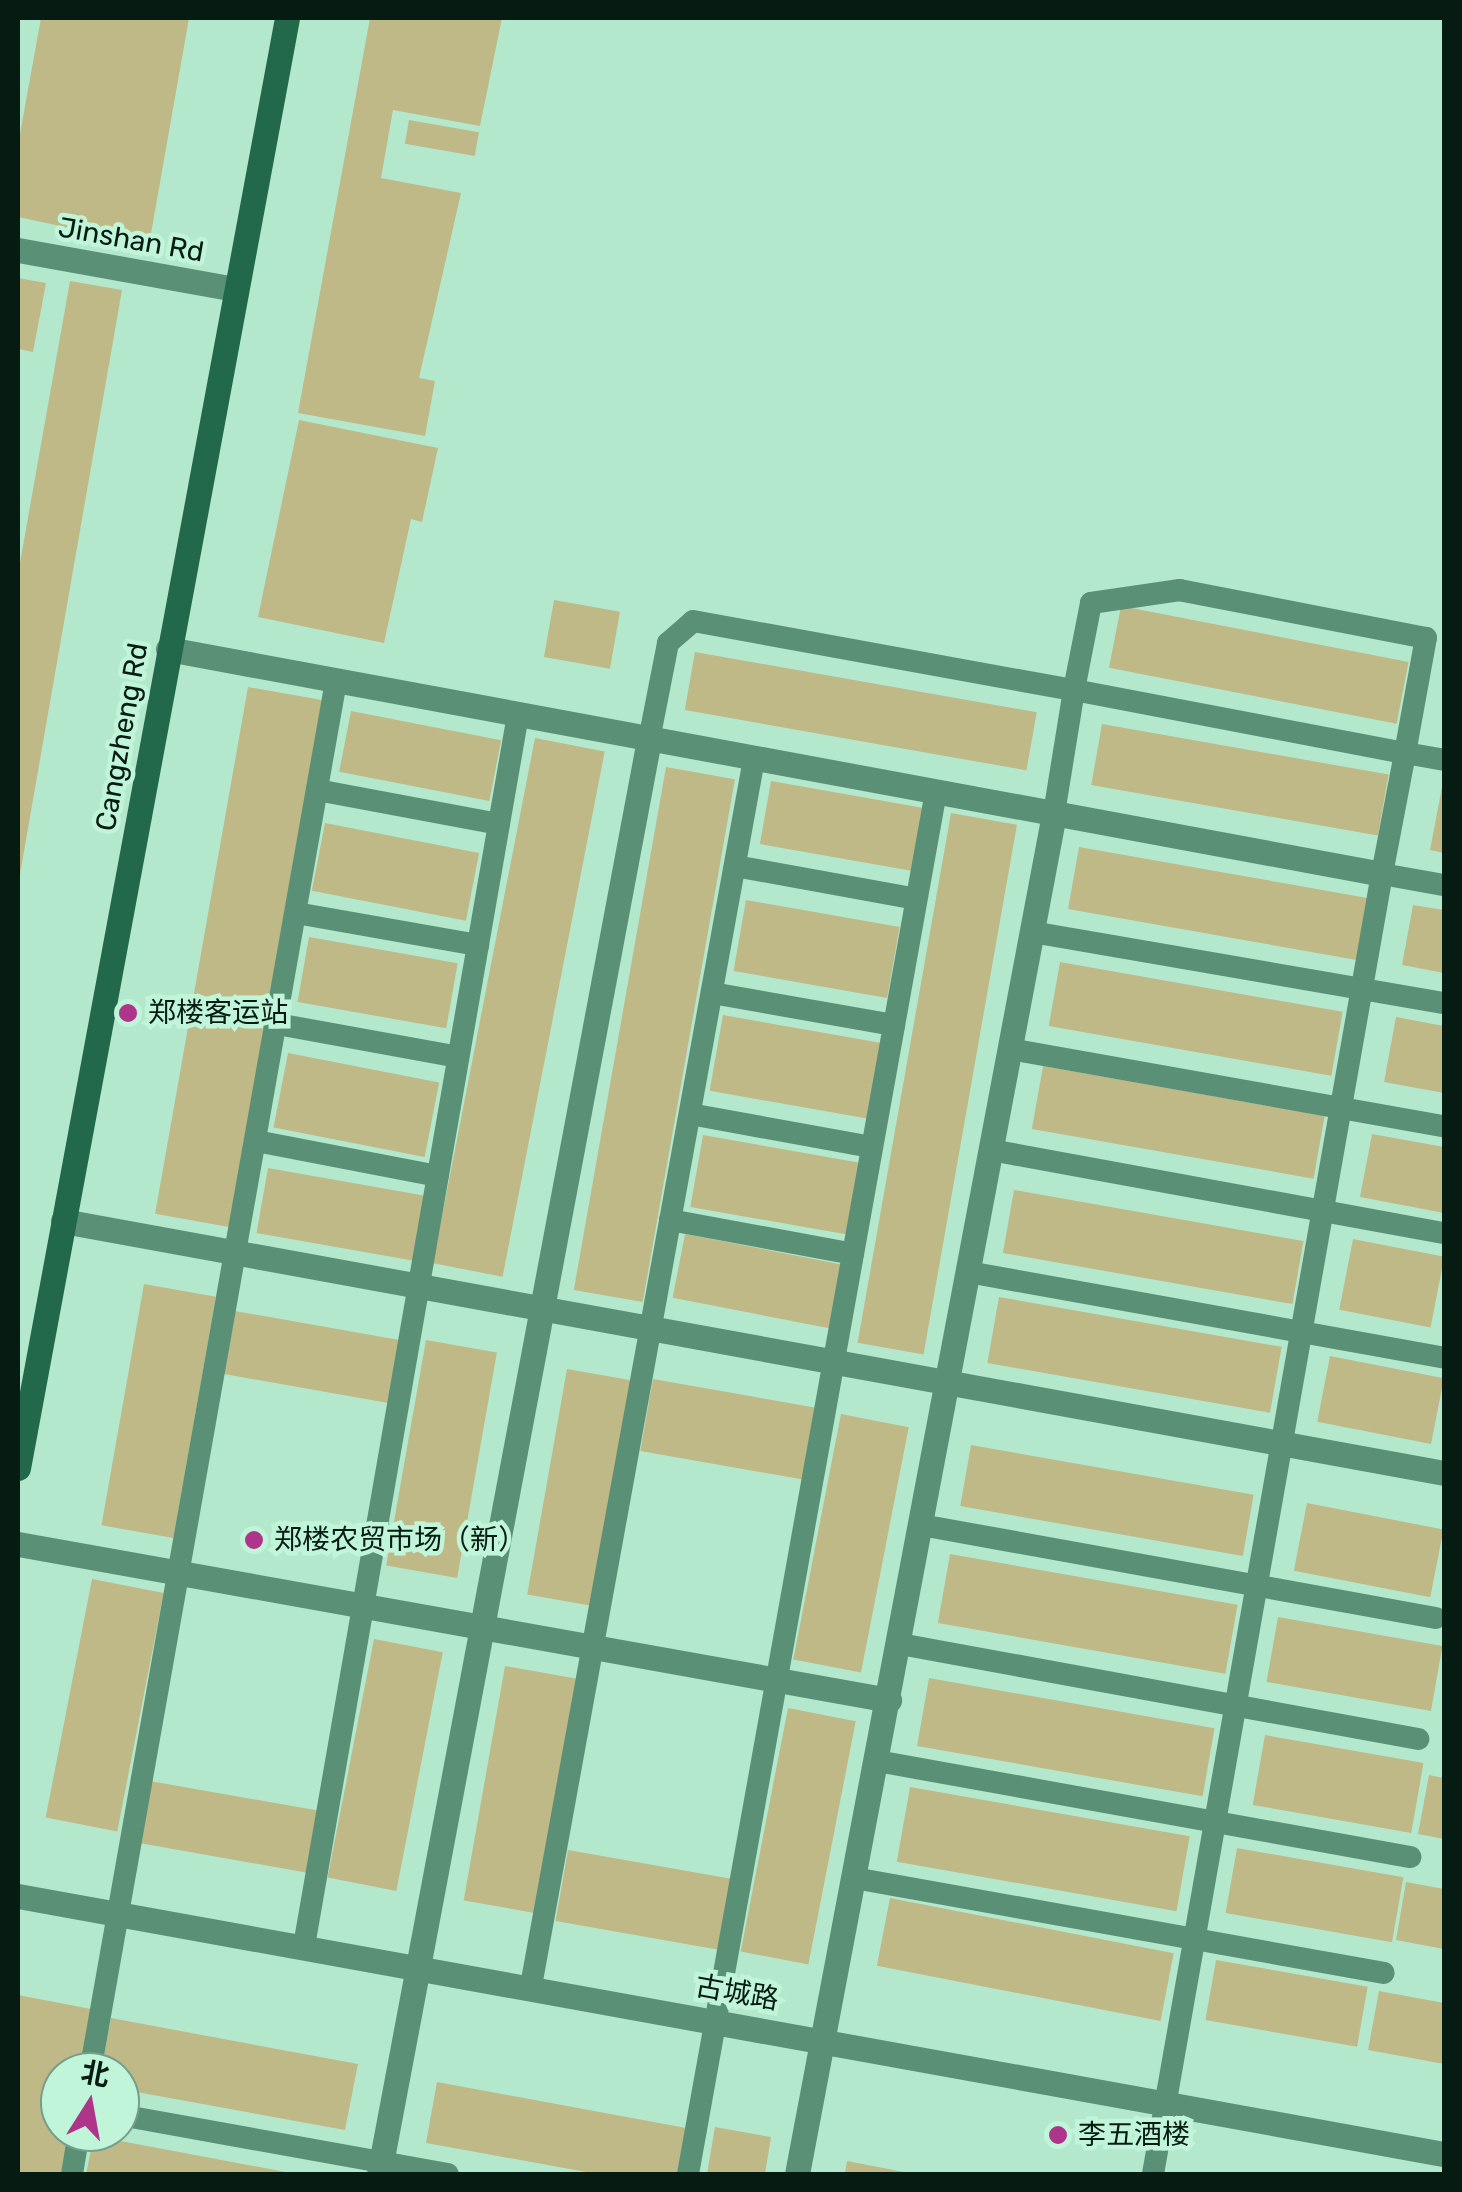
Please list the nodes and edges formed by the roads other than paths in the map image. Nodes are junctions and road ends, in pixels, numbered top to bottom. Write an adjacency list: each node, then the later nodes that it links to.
1 (287, 18): 3 (main road, Cangzheng Rd)
2 (18, 250): 3 (street, Jinshan Rd)
3 (234, 290): 5 (main road, Cangzheng Rd)
4 (1435, 640): 7 (lane); 10 (lane)
5 (168, 649): 6 (street); 40 (main road, Cangzheng Rd)
6 (336, 681): 8 (street); 13 (lane)
7 (1074, 690): 9 (lane); 10 (lane); 15 (lane)
8 (518, 716): 9 (street); 16 (lane)
9 (650, 740): 11 (street); 46 (street)
10 (1404, 752): 12 (lane); 18 (lane)
11 (754, 759): 14 (street); 17 (lane)
12 (1444, 760)
13 (318, 790): 16 (lane); 21 (lane)
14 (936, 792): 15 (street); 20 (lane)
15 (1054, 814): 18 (street); 22 (street)
16 (500, 824): 23 (lane)
17 (734, 866): 20 (lane); 25 (lane)
18 (1382, 874): 19 (lane); 24 (lane)
19 (1444, 885)
20 (916, 898): 28 (lane)
21 (296, 913): 23 (lane); 27 (lane)
22 (1032, 932): 24 (lane); 29 (street)
23 (478, 945): 30 (lane)
24 (1362, 989): 26 (lane); 31 (lane)
25 (712, 993): 28 (lane); 32 (lane)
26 (1444, 1004)
27 (277, 1024): 30 (lane); 34 (lane)
28 (894, 1026): 35 (lane)
29 (1010, 1049): 31 (lane); 36 (street)
30 (458, 1057): 37 (lane)
31 (1341, 1108): 33 (lane); 38 (lane)
32 (690, 1114): 35 (lane); 39 (lane)
33 (1444, 1126)
34 (256, 1141): 37 (lane); 42 (lane)
35 (872, 1147): 43 (lane)
36 (991, 1150): 38 (lane); 44 (street)
37 (438, 1176): 45 (lane)
38 (1322, 1210): 41 (lane); 48 (lane)
39 (670, 1220): 43 (lane); 47 (lane)
40 (63, 1221): 42 (street); 52 (main road, Cangzheng Rd)
41 (1444, 1232)
42 (238, 1252): 45 (street); 58 (lane)
43 (853, 1254): 50 (lane)
44 (968, 1272): 48 (lane); 51 (street)
45 (419, 1285): 46 (street); 60 (lane)
46 (543, 1308): 47 (street); 62 (street)
47 (650, 1328): 50 (street); 64 (lane)
48 (1301, 1332): 49 (lane); 53 (lane)
49 (1444, 1358)
50 (833, 1360): 51 (street); 65 (lane)
51 (947, 1380): 53 (street); 56 (street)
52 (23, 1410): 54 (main road, Cangzheng Rd)
53 (1282, 1442): 55 (street); 59 (lane)
54 (18, 1468)
55 (1444, 1473)
56 (921, 1525): 59 (lane); 63 (street)
57 (18, 1544): 58 (street)
58 (180, 1573): 60 (street); 74 (lane)
59 (1257, 1586): 61 (lane); 67 (lane)
60 (363, 1606): 62 (street); 76 (lane)
61 (1436, 1618)
62 (484, 1628): 64 (street); 77 (street)
63 (900, 1644): 66 (street); 67 (lane)
64 (593, 1647): 65 (street); 79 (lane)
65 (776, 1680): 66 (street); 80 (lane)
66 (889, 1700): 69 (street)
67 (1236, 1706): 68 (lane); 70 (lane)
68 (1418, 1739)
69 (877, 1761): 70 (lane); 72 (street)
70 (1215, 1822): 71 (lane); 75 (lane)
71 (1410, 1857)
72 (854, 1878): 75 (lane); 81 (street)
73 (18, 1896): 74 (street, 古城路)
74 (119, 1913): 76 (street, 古城路); 82 (lane)
75 (1195, 1939): 78 (lane); 83 (lane)
76 (304, 1946): 77 (street, 古城路)
77 (417, 1965): 79 (street, 古城路); 86 (street)
78 (1384, 1973)
79 (531, 1986): 80 (street, 古城路)
80 (714, 2020): 81 (street, 古城路); 88 (lane)
81 (822, 2040): 83 (street, 古城路); 89 (street)
82 (94, 2052)
83 (1166, 2102): 85 (street, 古城路); 90 (lane)
84 (140, 2119): 86 (lane)
85 (1444, 2154)
86 (380, 2168): 87 (lane)
87 (448, 2174)
88 (688, 2174)
89 (797, 2174)
90 (1153, 2174)

